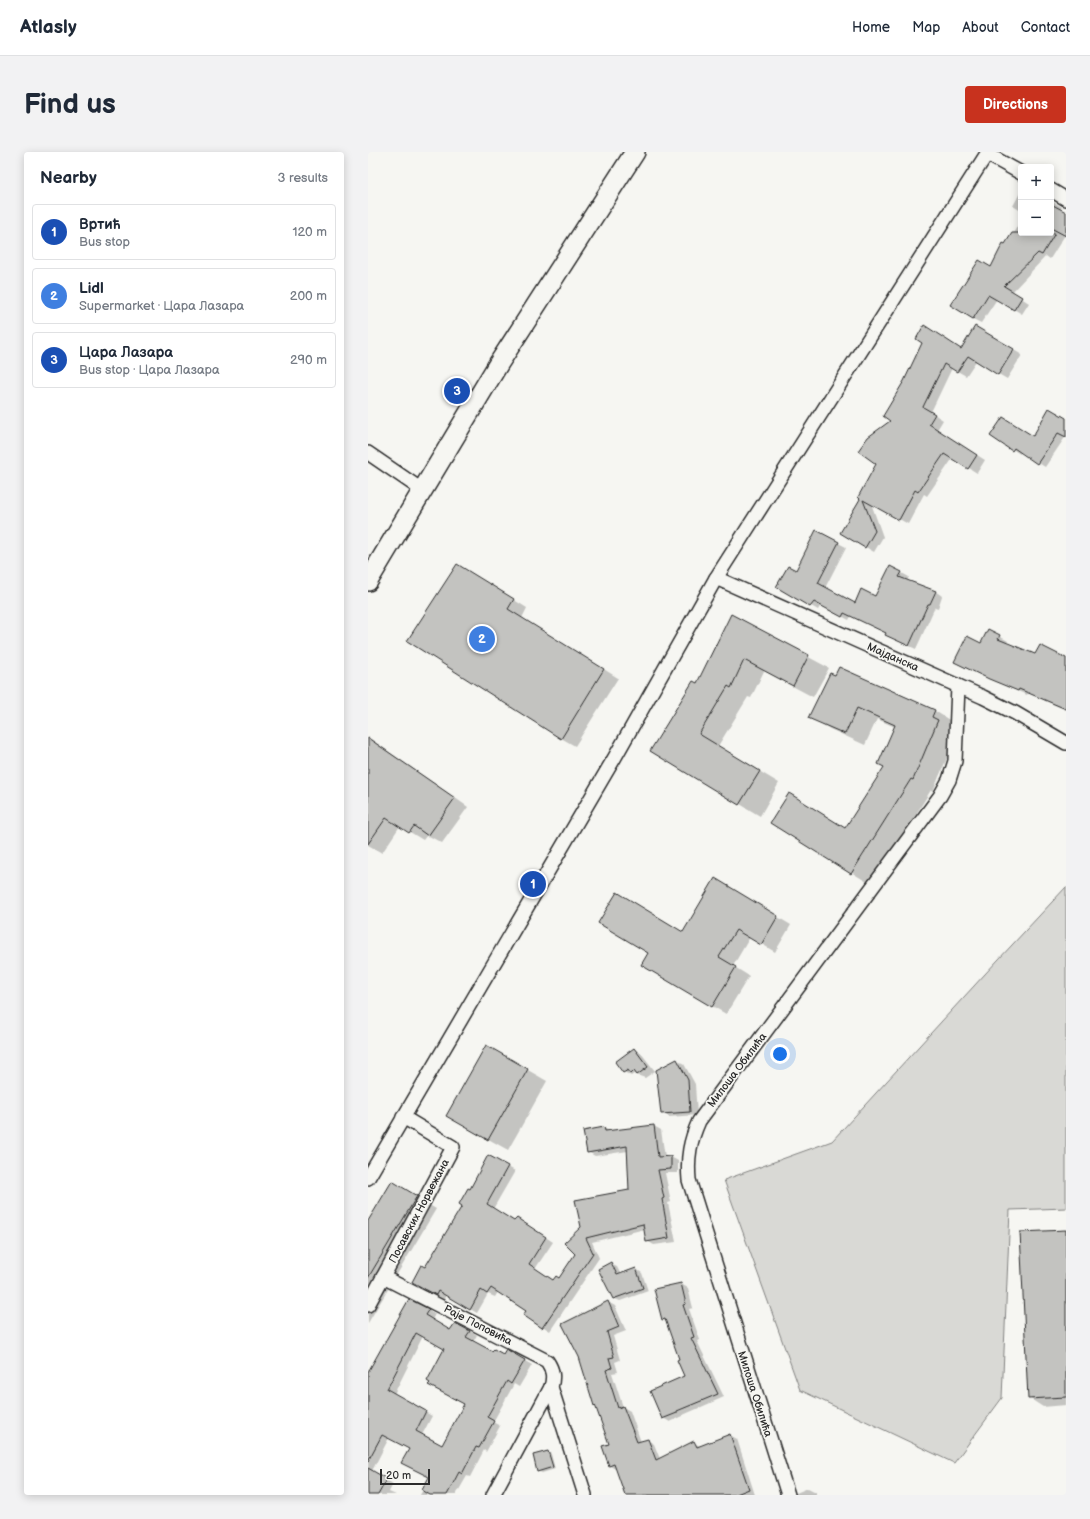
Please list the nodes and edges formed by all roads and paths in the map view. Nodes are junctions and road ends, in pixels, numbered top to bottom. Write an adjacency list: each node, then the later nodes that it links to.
1 (635, 152): 7 (main road)
2 (988, 153): 3 (street); 8 (street)
3 (1018, 171)
4 (1054, 192): 5 (street)
5 (1066, 199)
6 (368, 453): 7 (street)
7 (422, 490): 9 (main road)
8 (716, 578): 10 (street, Мајданска); 12 (street)
9 (368, 581)
10 (958, 686): 11 (street, Мајданска); 19 (street, Милоша Обилића)
11 (1066, 743)
12 (403, 1117): 13 (street); 14 (street, Посавских Норвежана)
13 (368, 1178)
14 (383, 1276): 15 (street, Посавских Норвежана); 16 (street, Раје Поповића)
15 (368, 1305)
16 (551, 1387): 17 (street, Раје Поповића); 18 (street, Раје Поповића)
17 (493, 1495)
18 (585, 1495)
19 (788, 1495)

